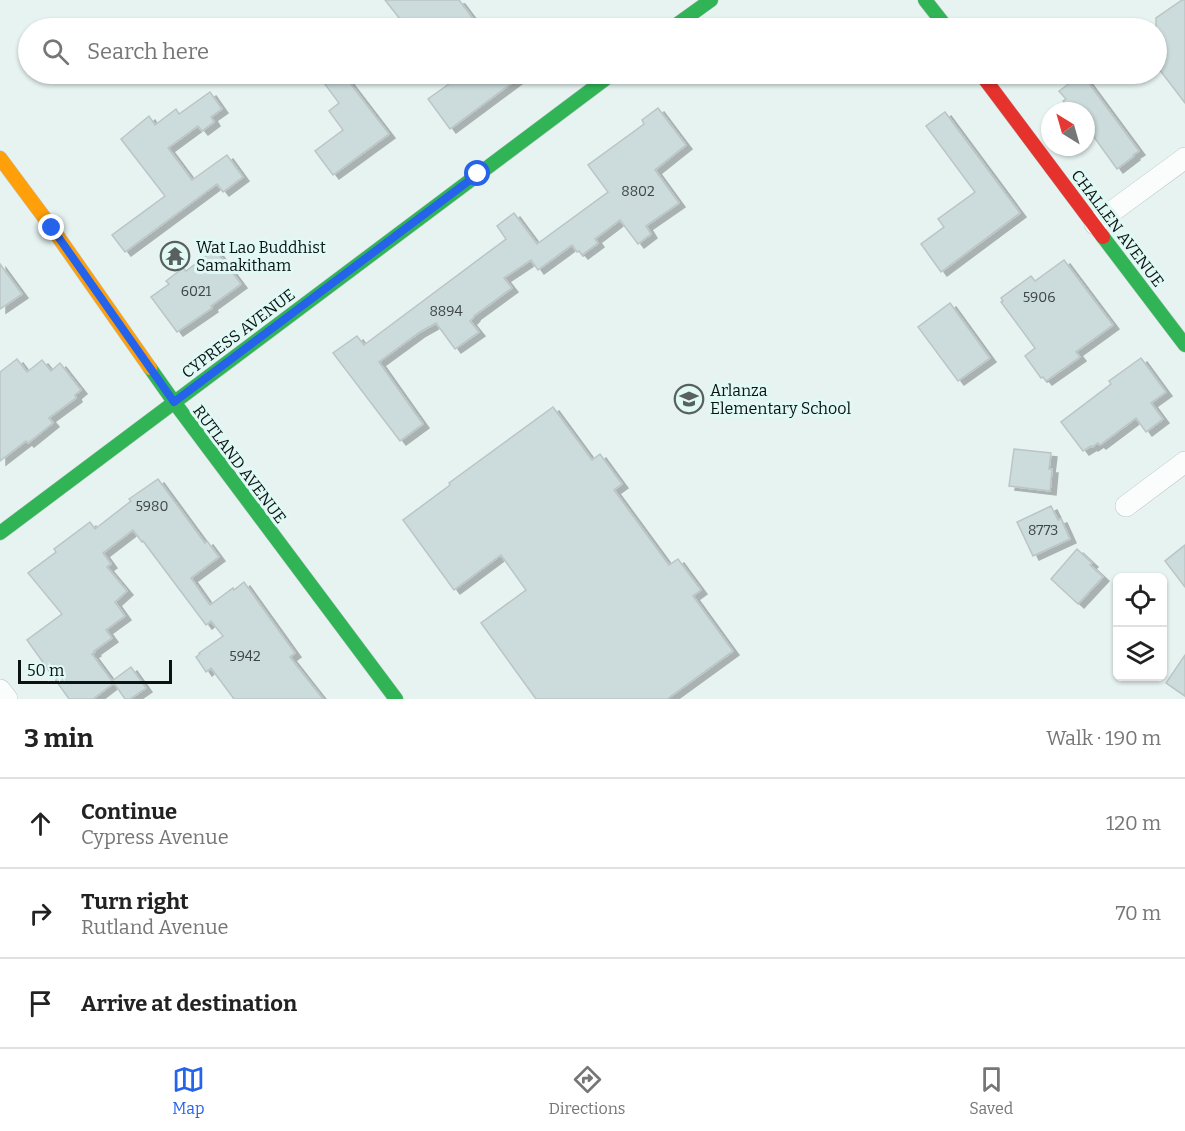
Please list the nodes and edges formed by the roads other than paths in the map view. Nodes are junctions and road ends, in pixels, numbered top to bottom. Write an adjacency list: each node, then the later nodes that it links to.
1 (711, 0): 3 (street)
2 (926, 0): 4 (street)
3 (686, 18)
4 (940, 18)
5 (599, 84): 11 (street, CYPRESS AVENUE)
6 (989, 84): 9 (street, CHALLEN AVENUE)
7 (0, 158): 11 (street, RUTLAND AVENUE)
8 (1185, 158): 9 (street)
9 (1095, 224): 10 (street, CHALLEN AVENUE)
10 (1185, 345)
11 (174, 402): 14 (street, CYPRESS AVENUE); 17 (street, RUTLAND AVENUE)
12 (1185, 462): 13 (street)
13 (1126, 506)
14 (0, 533)
15 (0, 690): 16 (street)
16 (7, 699)
17 (396, 699)

